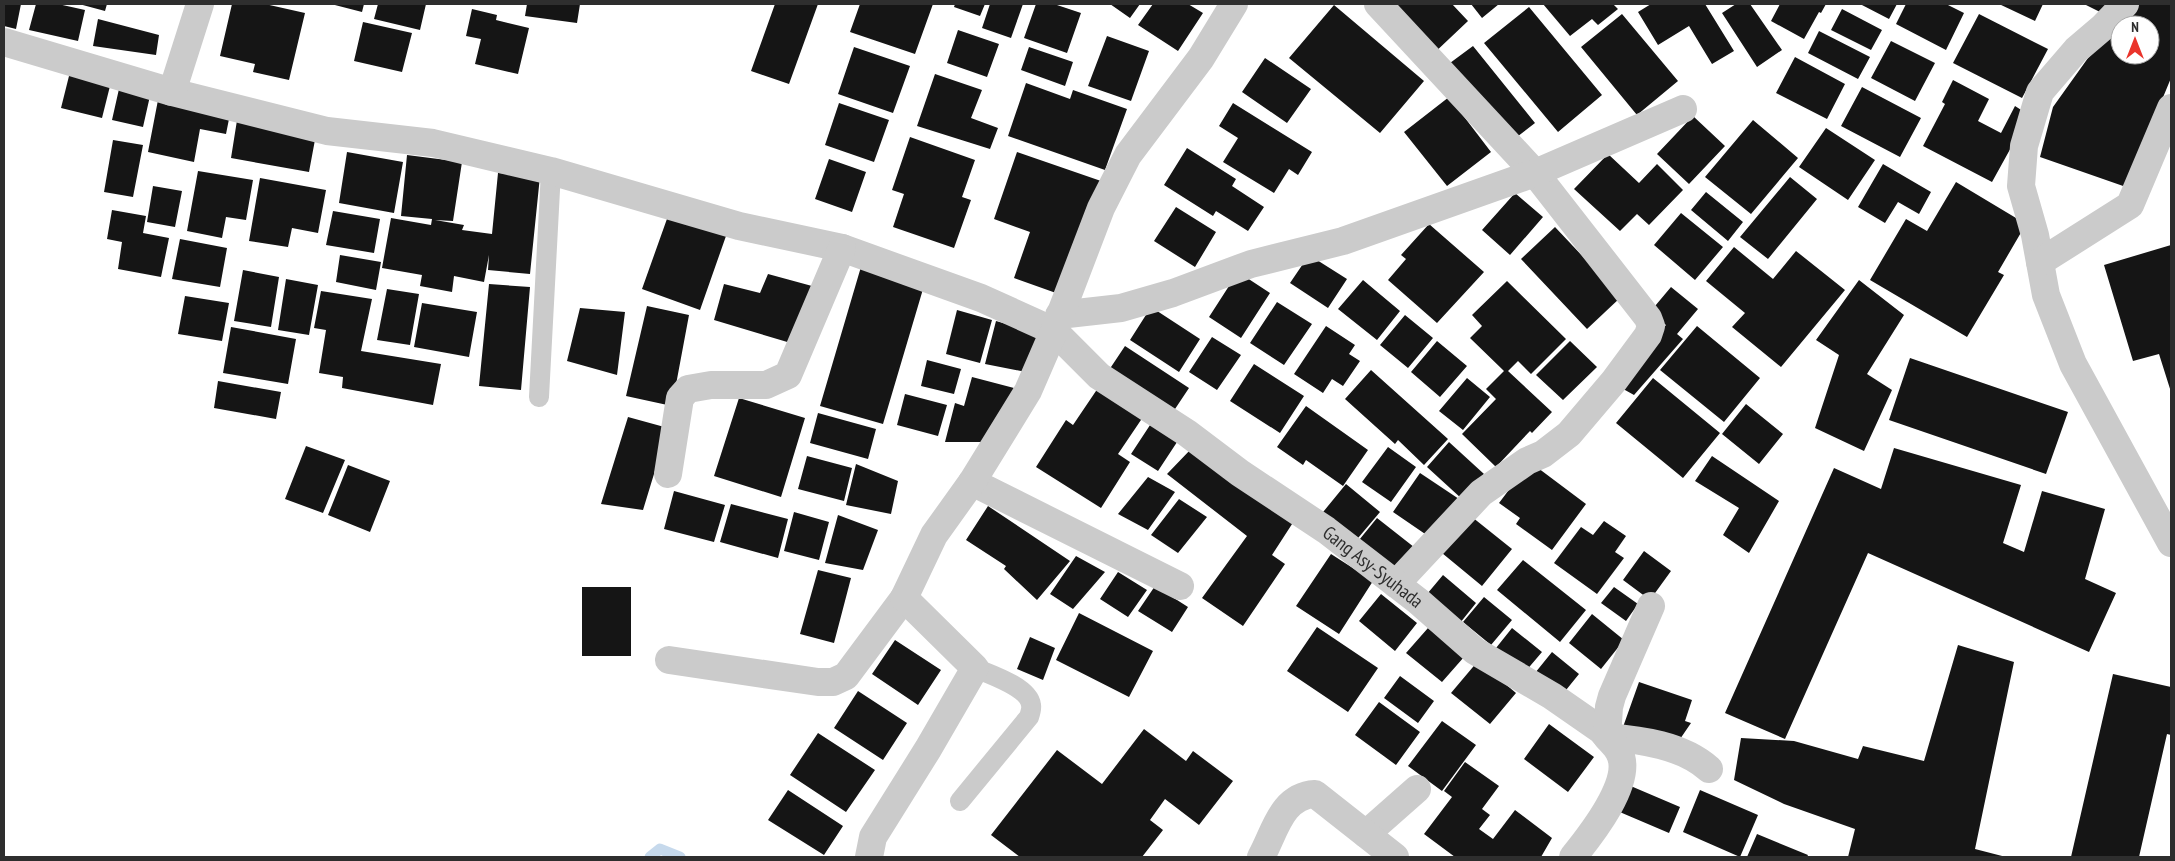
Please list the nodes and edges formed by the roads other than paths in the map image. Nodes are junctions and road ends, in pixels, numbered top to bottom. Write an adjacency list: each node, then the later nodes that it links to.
1 (200, 4): 6 (street)
2 (1378, 4): 10 (street)
3 (2125, 4): 12 (street)
4 (1228, 6): 13 (street)
5 (4, 42): 6 (street)
6 (172, 92): 9 (street)
7 (2171, 108): 12 (street)
8 (1683, 109): 10 (street)
9 (551, 171): 11 (street); 14 (lane)
10 (1535, 173): 13 (street); 18 (street)
11 (842, 248): 13 (street); 15 (street)
12 (2040, 262): 17 (street)
13 (1056, 323): 16 (street); 18 (street, Gang Asy-Syuhada)
14 (539, 397)
15 (668, 474)
16 (972, 482): 19 (street); 20 (street)
17 (2171, 543)
18 (1396, 584): 24 (street, Gang Asy-Syuhada)
19 (1180, 586)
20 (904, 598): 22 (street); 23 (street)
21 (1650, 606): 24 (street)
22 (670, 660)
23 (975, 668): 27 (lane); 29 (street)
24 (1607, 737): 25 (street); 32 (street, Gang Asy-Syuhada)
25 (1709, 769)
26 (1417, 788): 28 (street)
27 (960, 801)
28 (1366, 834): 30 (street); 31 (street)
29 (869, 857)
30 (1261, 857)
31 (1395, 857)
32 (1573, 857)

